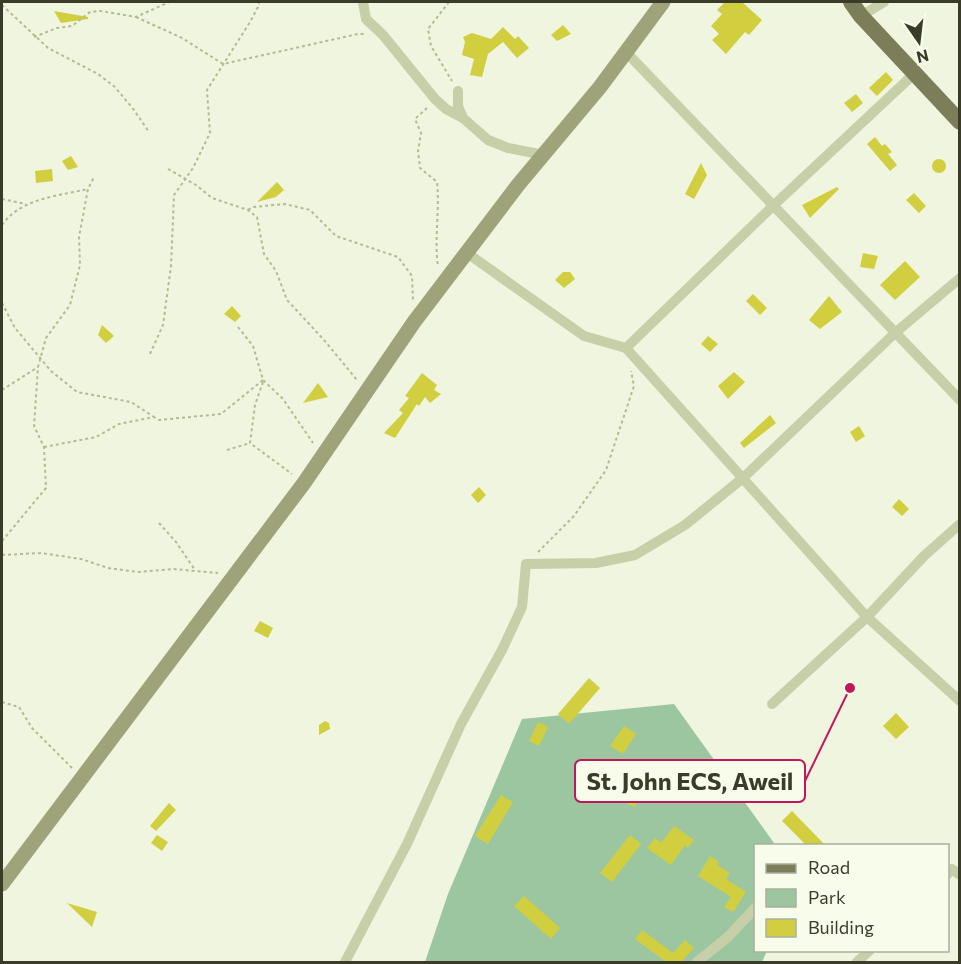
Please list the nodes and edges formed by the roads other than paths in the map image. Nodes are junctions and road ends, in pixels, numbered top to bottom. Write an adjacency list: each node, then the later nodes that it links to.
1 (363, 2): 9 (street)
2 (663, 2): 6 (street)
3 (851, 2): 5 (main road)
4 (884, 2): 5 (street)
5 (861, 15): 7 (main road)
6 (626, 52): 11 (street); 12 (street)
7 (915, 73): 10 (main road); 12 (street)
8 (458, 91): 9 (street)
9 (464, 118): 11 (street)
10 (960, 122)
11 (544, 155): 13 (street)
12 (774, 205): 15 (street); 16 (street)
13 (468, 253): 16 (street); 23 (street)
14 (960, 278): 15 (street)
15 (895, 333): 17 (street); 18 (street)
16 (626, 348): 18 (street)
17 (960, 400)
18 (743, 478): 20 (street); 26 (street)
19 (960, 524): 20 (street)
20 (867, 617): 21 (street); 22 (street)
21 (960, 701)
22 (772, 704)
23 (2, 884)
24 (754, 909): 27 (street)
25 (869, 952): 28 (street)
26 (345, 963)
27 (697, 963)
28 (857, 963)

